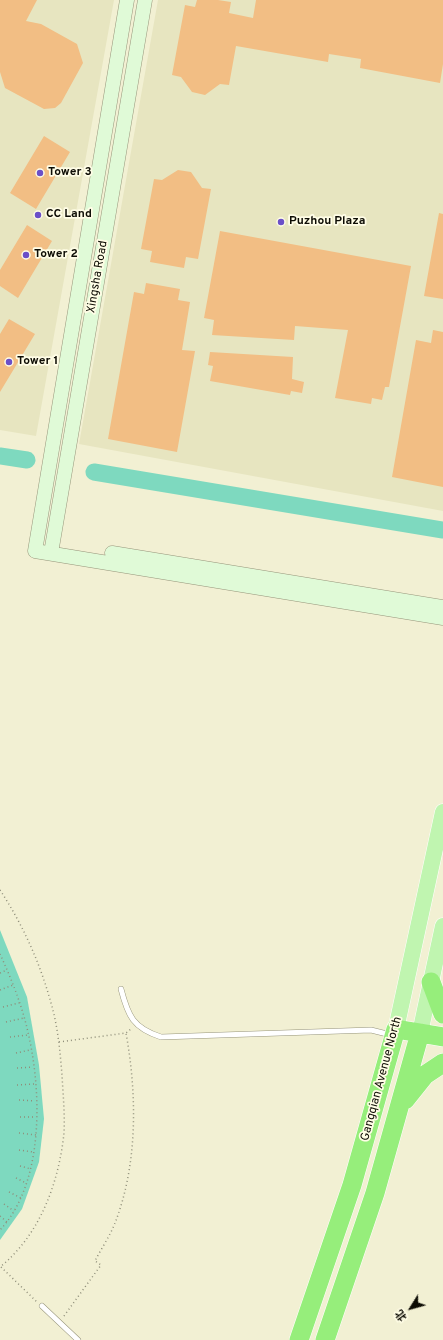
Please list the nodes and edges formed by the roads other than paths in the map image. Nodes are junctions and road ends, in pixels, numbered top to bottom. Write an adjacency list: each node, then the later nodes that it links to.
1 (127, 0): 3 (street, Xingsha Road)
2 (145, 0): 3 (street, Xingsha Road)
3 (52, 548): 4 (street); 5 (street)
4 (443, 607)
5 (443, 618)
6 (443, 812): 8 (main road, Gangqian Avenue North)
7 (443, 926): 9 (main road)
8 (414, 945): 9 (main road); 13 (main road, Gangqian Avenue North)
9 (438, 950): 10 (main road)
10 (431, 982): 12 (highway); 15 (main road)
11 (121, 989): 13 (lane)
12 (443, 1014)
13 (394, 1035): 15 (highway); 19 (highway, Gangqian Avenue North)
14 (443, 1037): 15 (highway)
15 (418, 1039): 16 (highway); 18 (highway, Gangqian Avenue North)
16 (443, 1049)
17 (443, 1063): 18 (highway)
18 (399, 1108): 20 (highway, Gangqian Avenue North)
19 (371, 1118): 20 (highway); 23 (highway, Gangqian Avenue North)
20 (394, 1127): 24 (highway, Gangqian Avenue North)
21 (42, 1306): 22 (lane)
22 (78, 1340)
23 (299, 1340)
24 (325, 1340)

